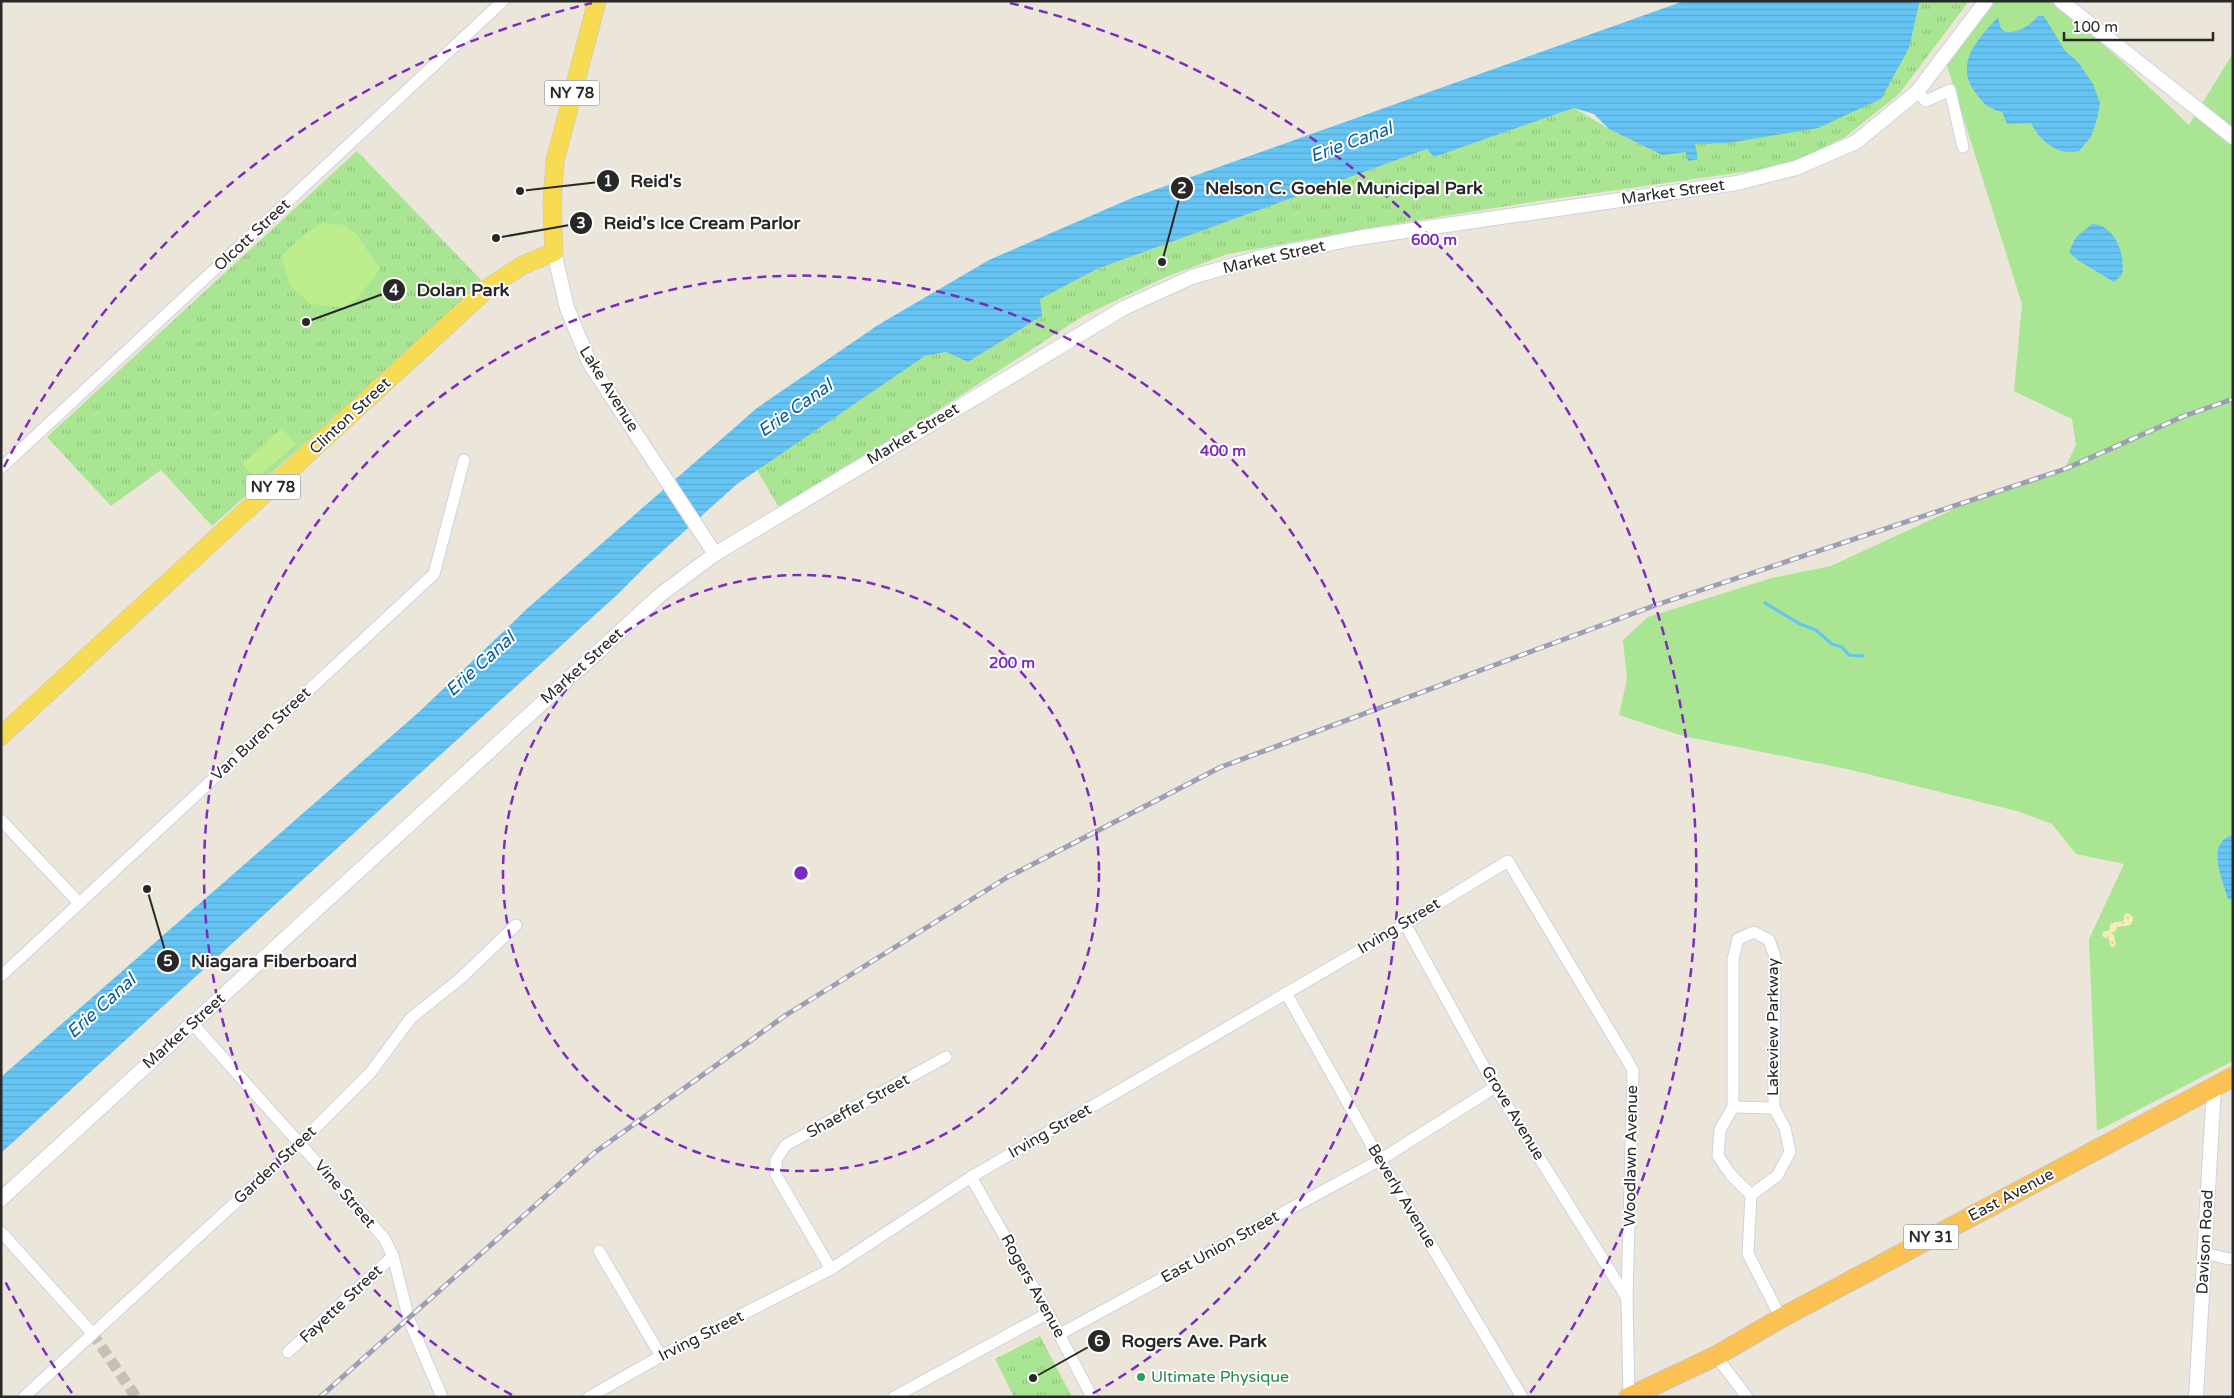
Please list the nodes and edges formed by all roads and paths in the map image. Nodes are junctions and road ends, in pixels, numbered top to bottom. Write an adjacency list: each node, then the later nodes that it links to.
1 (503, 1): 10 (street, Olcott Street)
2 (597, 1): 8 (main road, Lake Avenue / NY 78)
3 (1986, 1): 5 (street, Market Street)
4 (2061, 1): 6 (street)
5 (1917, 92): 7 (street); 11 (street, Market Street)
6 (2233, 137)
7 (1963, 147)
8 (554, 252): 11 (street, Lake Avenue); 12 (main road, Clinton Street / NY 78)
9 (464, 460): 15 (street, Van Buren Street)
10 (1, 468)
11 (715, 554): 20 (street, Market Street)
12 (1, 736)
13 (1, 820): 15 (street)
14 (1508, 861): 16 (street, Irving Street); 38 (street, Woodlawn Avenue)
15 (79, 903): 18 (street, Van Buren Street)
16 (1405, 924): 19 (street, Irving Street); 23 (street, Grove Avenue)
17 (516, 925): 27 (street, Garden Street)
18 (1, 976)
19 (1286, 993): 28 (street, Beverly Avenue); 29 (street, Irving Street)
20 (192, 1023): 27 (street, Vine Street); 31 (street, Market Street)
21 (946, 1058): 37 (street, Shaeffer Street)
22 (2233, 1077): 24 (highway, East Avenue / NY 31)
23 (1495, 1087): 28 (street, East Union Street); 38 (street, Grove Avenue)
24 (2214, 1087): 34 (street, Davison Road); 40 (highway, East Avenue / NY 31)
25 (1733, 1107): 26 (street, Lakeview Parkway); 26 (street, Lakeview Parkway); 30 (street, Lakeview Parkway)
26 (1774, 1108): 30 (street, Lakeview Parkway)
27 (300, 1143): 35 (street, Vine Street); 41 (street, Garden Street)
28 (1380, 1160): 42 (street, East Union Street); 51 (street, Beverly Avenue)
29 (971, 1177): 37 (street, Irving Street); 39 (street, Rogers Avenue)
30 (1750, 1195): 40 (street)
31 (1, 1198)
32 (1, 1232): 41 (street)
33 (599, 1251): 44 (street)
34 (2204, 1253): 36 (street); 54 (street, Davison Road)
35 (393, 1256): 43 (street, Fayette Street); 48 (street, Vine Street)
36 (2231, 1260)
37 (831, 1269): 44 (street, Irving Street)
38 (1627, 1298): 52 (street, Woodlawn Avenue)
39 (1048, 1313): 42 (street, Rogers Avenue); 46 (street)
40 (1781, 1318): 45 (highway, East Avenue / NY 31)
41 (92, 1333): 47 (street, Garden Street)
42 (1060, 1334): 50 (street, Rogers Avenue)
43 (288, 1352)
44 (661, 1356): 49 (street, Irving Street)
45 (1716, 1356): 52 (highway, East Avenue / NY 31); 53 (street)
46 (901, 1395)
47 (24, 1397)
48 (442, 1397)
49 (589, 1397)
50 (1092, 1397)
51 (1522, 1397)
52 (1629, 1397)
53 (1748, 1397)
54 (2196, 1397)

